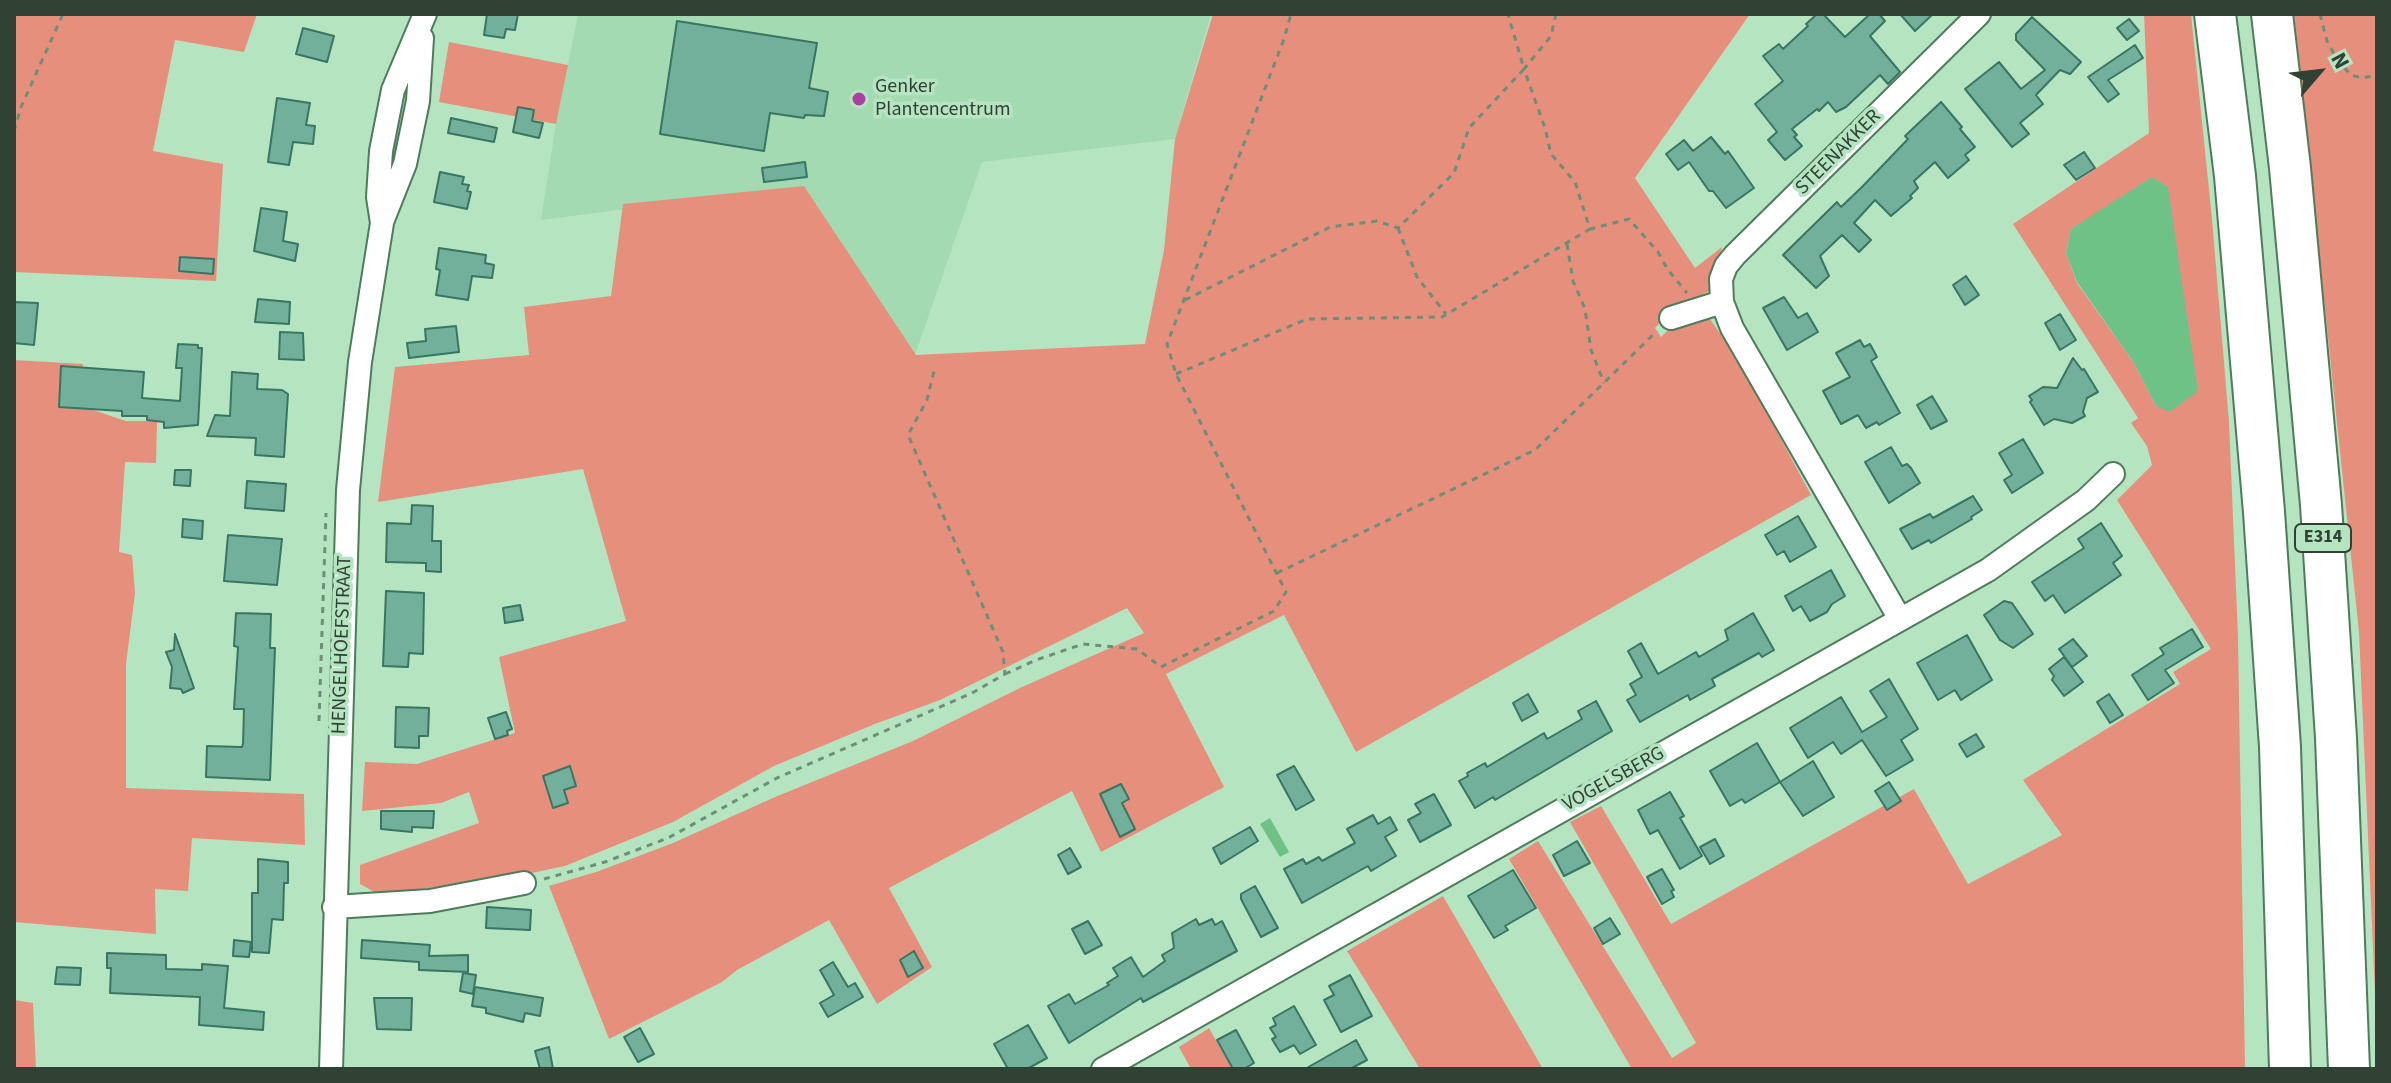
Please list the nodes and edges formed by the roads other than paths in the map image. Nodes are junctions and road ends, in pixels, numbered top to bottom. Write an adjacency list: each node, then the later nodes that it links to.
1 (1979, 14): 5 (street, STEENAKKER)
2 (2215, 14): 13 (highway, E314)
3 (2272, 14): 14 (highway, E314)
4 (424, 19): 10 (street, HENGELHOEFSTRAAT)
5 (1711, 304): 6 (street); 8 (street)
6 (1671, 318)
7 (2113, 474): 8 (street, VOGELSBERG)
8 (1900, 619): 12 (street, VOGELSBERG)
9 (524, 883): 10 (street)
10 (334, 907): 11 (street, HENGELHOEFSTRAAT)
11 (331, 1069)
12 (1103, 1069)
13 (2290, 1069)
14 (2349, 1069)

